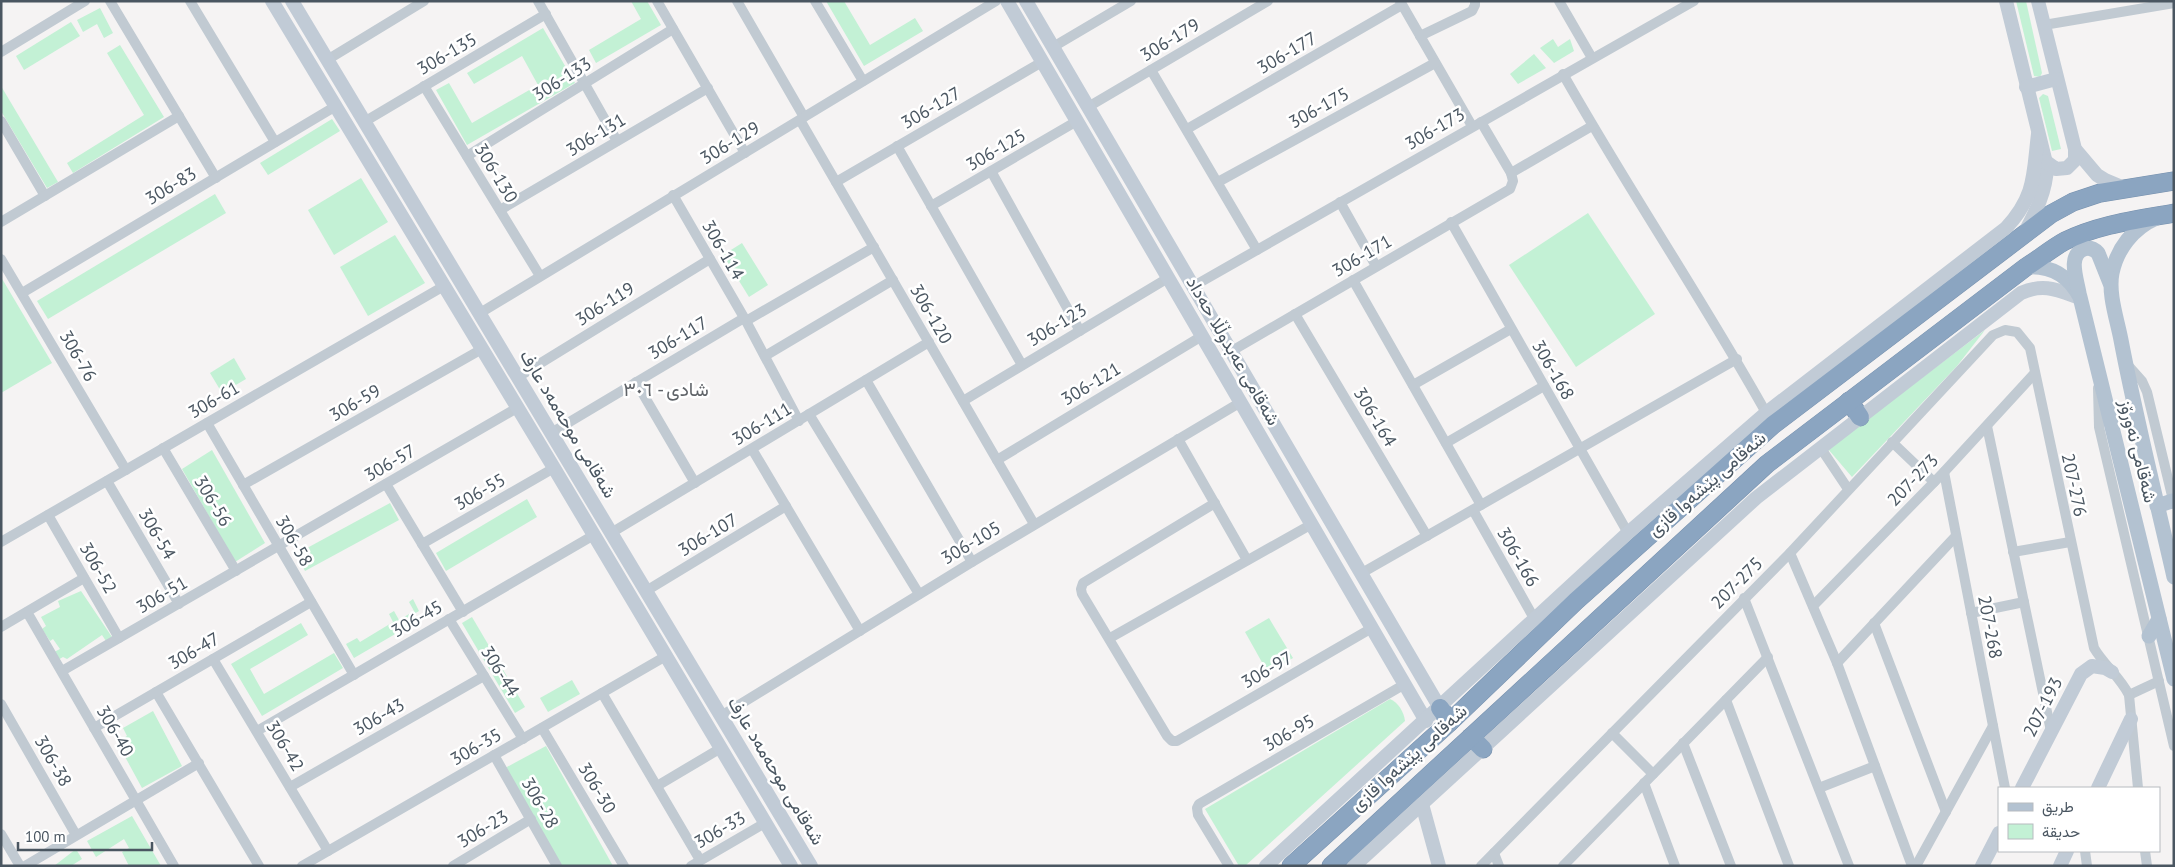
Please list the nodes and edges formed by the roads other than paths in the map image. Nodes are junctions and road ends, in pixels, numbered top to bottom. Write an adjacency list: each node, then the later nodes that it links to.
1 (86, 1): 28 (street)
2 (110, 1): 43 (street)
3 (190, 1): 53 (street)
4 (272, 1): 41 (street, شەقامی موحەمەد عارف)
5 (292, 1): 30 (street, شەقامی موحەمەد عارف)
6 (424, 1): 30 (street)
7 (538, 1): 23 (street)
8 (657, 1): 25 (street)
9 (737, 1): 44 (street, 306-120)
10 (815, 1): 36 (street)
11 (996, 1): 36 (street, 306-129)
12 (1007, 1): 31 (street, شەقامی عەبدوڵڵا حەداد)
13 (1026, 1): 27 (street, شەقامی عەبدوڵڵا حەداد)
14 (1131, 1): 27 (street)
15 (1475, 1): 26 (street)
16 (1559, 1): 29 (street)
17 (1694, 1): 29 (street, 306-173)
18 (2006, 1): 39 (street)
19 (2038, 1): 24 (street)
20 (1266, 2): 33 (street, 306-179)
21 (1401, 3): 26 (street); 50 (street, 306-177)
22 (2174, 3): 24 (street)
23 (546, 14): 37 (street); 38 (street, 306-135)
24 (2044, 25): 35 (street)
25 (673, 29): 37 (street, 306-133); 40 (street)
26 (1420, 36): 32 (street)
27 (1053, 47): 42 (street, شەقامی عەبدوڵڵا حەداد)
28 (1, 52)
29 (1592, 58): 34 (street, 306-173)
30 (327, 60): 47 (street, شەقامی موحەمەد عارف)
31 (1042, 62): 46 (street, شەقامی عەبدوڵڵا حەداد); 54 (street, 306-127)
32 (1436, 63): 48 (street); 64 (street, 306-175)
33 (1151, 70): 42 (street, 306-179); 50 (street)
34 (1563, 74): 48 (street, 306-173); 49 (street)
35 (2056, 79): 39 (street); 55 (street)
36 (864, 81): 44 (street, 306-129)
37 (585, 84): 52 (street); 57 (street, 306-133)
38 (424, 86): 47 (street, 306-135); 57 (street, 306-130)
39 (2026, 87): 51 (street)
40 (708, 88): 52 (street, 306-131); 56 (street)
41 (336, 106): 53 (street, 306-83); 67 (street, شەقامی موحەمەد عارف)
42 (1088, 108): 77 (street, شەقامی عەبدوڵڵا حەداد)
43 (179, 116): 61 (street); 69 (street)
44 (802, 118): 56 (street, 306-129); 63 (street, 306-120)
45 (1, 121): 69 (street)
46 (1077, 121): 59 (street, 306-125); 80 (street, شەقامی عەبدوڵڵا حەداد)
47 (364, 122): 65 (street, شەقامی موحەمەد عارف)
48 (1476, 124): 60 (street); 70 (street, 306-173)
49 (1592, 126): 60 (street); 106 (street)
50 (1187, 129): 64 (street)
51 (2038, 134): 58 (street); 78 (street)
52 (618, 141): 72 (street, 306-131)
53 (275, 142): 61 (street, 306-83)
54 (897, 146): 63 (street, 306-127); 71 (street)
55 (2075, 149): 58 (street); 66 (street)
56 (745, 153): 68 (street, 306-129)
57 (467, 156): 72 (street, 306-130)
58 (2045, 161): 76 (street)
59 (992, 171): 71 (street, 306-125); 99 (street)
60 (1512, 173): 75 (street, 306-171)
61 (216, 178): 93 (street, 306-83)
62 (2174, 181): 66 (highway, شەقامی پێشەوا قازی)
63 (836, 182): 79 (street, 306-120)
64 (1218, 182): 81 (street)
65 (402, 185): 67 (street); 95 (street, شەقامی موحەمەد عارف)
66 (2124, 188): 76 (highway, شەقامی پێشەوا قازی)
67 (389, 193): 90 (street, شەقامی موحەمەد عارف)
68 (673, 195): 83 (street, 306-114); 86 (street, 306-129)
69 (45, 196): 74 (street)
70 (1340, 202): 81 (street, 306-173); 84 (street)
71 (931, 206): 108 (street)
72 (500, 210): 86 (street, 306-130)
73 (2169, 214): 85 (highway, شەقامی پێشەوا قازی); 92 (main road, شەقامی نەورۆز)
74 (1, 222)
75 (1451, 222): 84 (street, 306-171); 98 (street, 306-168)
76 (2025, 232): 78 (highway, شەقامی پێشەوا قازی)
77 (1164, 238): 80 (street); 91 (street, شەقامی عەبدوڵڵا حەداد)
78 (1996, 245): 122 (highway, شەقامی پێشەوا قازی)
79 (874, 247): 88 (street, 306-120); 97 (street, 306-117)
80 (1150, 247): 87 (street, شەقامی عەبدوڵڵا حەداد)
81 (1257, 250): 91 (street, 306-173)
82 (1, 259): 93 (street, 306-76)
83 (710, 259): 97 (street, 306-114); 111 (street, 306-119)
84 (1376, 266): 89 (street, 306-171)
85 (2026, 267): 94 (main road, شەقامی نەورۆز); 117 (highway, شەقامی پێشەوا قازی)
86 (540, 276): 95 (street, 306-129)
87 (1168, 278): 99 (street, 306-123); 101 (street, شەقامی عەبدوڵڵا حەداد)
88 (893, 280): 102 (street, 306-120); 105 (street)
89 (1353, 280): 96 (street, 306-171); 114 (street, 306-166)
90 (444, 286): 103 (street, شەقامی موحەمەد عارف); 124 (street, 306-61)
91 (1192, 287): 104 (street, شەقامی عەبدوڵڵا حەداد)
92 (2111, 287): 94 (main road); 107 (main road, شەقامی نەورۆز)
93 (22, 293): 136 (street, 306-76)
94 (2080, 298): 110 (main road, شەقامی نەورۆز); 121 (street)
95 (480, 313): 111 (street, شەقامی موحەمەد عارف)
96 (1295, 314): 104 (street, 306-171); 155 (street, 306-164)
97 (745, 319): 105 (street, 306-114); 113 (street, 306-117)
98 (1511, 329): 114 (street); 115 (street, 306-168)
99 (1080, 331): 108 (street, 306-123)
100 (2017, 332): 109 (street, 207-276); 128 (street, 207-275)
101 (1202, 336): 118 (street, شەقامی عەبدوڵڵا حەداد); 134 (street, 306-121)
102 (929, 342): 112 (street, 306-111); 116 (street, 306-120)
103 (482, 349): 119 (street, شەقامی موحەمەد عارف); 143 (street, 306-59)
104 (1230, 352): 167 (street, شەقامی عەبدوڵڵا حەداد)
105 (765, 356): 123 (street, 306-114)
106 (1737, 359): 122 (street); 133 (street)
107 (2125, 362): 146 (street); 148 (main road, شەقامی نەورۆز)
108 (1022, 365): 116 (street, 306-123)
109 (2034, 374): 125 (street, 207-273); 159 (street, 207-276)
110 (2100, 375): 180 (main road, شەقامی نەورۆز); 187 (street)
111 (518, 378): 126 (street, شەقامی موحەمەد عارف)
112 (866, 380): 120 (street, 306-111); 165 (street)
113 (636, 382): 126 (street, 306-117); 141 (street)
114 (1413, 385): 129 (street, 306-166)
115 (1544, 386): 129 (street); 133 (street, 306-168)
116 (963, 401): 134 (street, 306-120)
117 (1849, 401): 121 (highway); 215 (highway, شەقامی پێشەوا قازی)
118 (1241, 402): 127 (street, 306-105); 152 (street, شەقامی عەبدوڵڵا حەداد)
119 (517, 408): 137 (street, شەقامی موحەمەد عارف); 142 (street, 306-57)
120 (809, 414): 123 (street, 306-111); 171 (street)
121 (1860, 417): 130 (street)
122 (1770, 419): 157 (highway, شەقامی پێشەوا قازی)
123 (799, 421): 132 (street, 306-111)
124 (207, 423): 131 (street, 306-61); 143 (street, 306-58)
125 (1987, 426): 138 (street, 207-273); 162 (street)
126 (551, 433): 135 (street, شەقامی موحەمەد عارف)
127 (1178, 439): 145 (street); 151 (street, 306-105)
128 (1892, 442): 140 (street); 144 (street, 207-275)
129 (1446, 443): 149 (street, 306-166)
130 (1820, 447): 144 (street); 215 (street)
131 (163, 448): 136 (street, 306-61); 166 (street, 306-56)
132 (752, 449): 141 (street, 306-111); 147 (street)
133 (1580, 449): 149 (street); 157 (street, 306-168)
134 (997, 460): 151 (street, 306-120)
135 (572, 468): 137 (street); 153 (street, شەقامی موحەمەد عارف)
136 (126, 470): 139 (street, 306-61)
137 (556, 472): 154 (street, شەقامی موحەمەد عارف); 160 (street, 306-55)
138 (1944, 472): 140 (street, 207-273); 156 (street, 207-268)
139 (107, 480): 150 (street, 306-61); 175 (street, 306-54)
140 (1934, 482): 176 (street, 207-273)
141 (695, 483): 153 (street, 306-111)
142 (386, 484): 160 (street); 161 (street, 306-57)
143 (243, 485): 161 (street, 306-58)
144 (1848, 489): 163 (street, 207-275)
145 (1215, 503): 164 (street); 189 (street)
146 (2173, 503): 148 (main road)
147 (786, 506): 170 (street, 306-107); 186 (street)
148 (2157, 506): 168 (main road, شەقامی نەورۆز)
149 (1477, 508): 155 (street); 182 (street, 306-166)
150 (48, 515): 158 (street, 306-61); 169 (street, 306-52)
151 (1034, 524): 165 (street, 306-105)
152 (1312, 524): 164 (street); 185 (street, شەقامی عەبدوڵڵا حەداد)
153 (611, 534): 170 (street, شەقامی موحەمەد عارف)
154 (594, 536): 178 (street, 306-45); 190 (street, شەقامی موحەمەد عارف)
155 (1426, 536): 167 (street)
156 (1956, 536): 179 (street, 207-268); 183 (street)
157 (1632, 540): 182 (street); 207 (highway, شەقامی پێشەوا قازی)
158 (1, 542)
159 (2070, 542): 162 (street); 195 (street, 207-276)
160 (422, 544): 178 (street)
161 (279, 546): 166 (street, 306-51); 173 (street, 306-58)
162 (2013, 552): 174 (street)
163 (1790, 553): 172 (street, 207-275); 176 (street)
164 (1247, 560): 189 (street)
165 (972, 562): 171 (street, 306-105)
166 (236, 571): 175 (street, 306-51)
167 (1360, 574): 207 (street, شەقامی عەبدوڵڵا حەداد)
168 (2174, 577)
169 (84, 578): 177 (street); 188 (street, 306-52)
170 (646, 591): 205 (street, شەقامی موحەمەد عارف)
171 (919, 594): 186 (street, 306-105)
172 (1744, 598): 191 (street); 213 (street, 207-275)
173 (311, 602): 192 (street, 306-47); 196 (street, 306-58)
174 (2024, 602): 179 (street); 212 (street)
175 (179, 604): 188 (street, 306-51)
176 (1814, 606): 193 (street)
177 (27, 612): 184 (street); 194 (street, 306-40)
178 (463, 612): 181 (street, 306-45)
179 (1971, 613): 208 (street, 207-268)
180 (2160, 619): 187 (main road); 198 (main road, شەقامی نەورۆز)
181 (449, 620): 196 (street, 306-45); 197 (street, 306-44)
182 (1535, 620): 207 (street)
183 (1874, 623): 193 (street); 233 (street)
184 (1, 628)
185 (1372, 628): 189 (street, 306-97); 199 (street, شەقامی عەبدوڵڵا حەداد)
186 (860, 630): 205 (street, 306-105)
187 (2149, 636): 198 (street)
188 (119, 638): 194 (street, 306-51)
189 (1110, 638)
190 (666, 656): 201 (street, 306-35); 218 (street, شەقامی موحەمەد عارف)
191 (1768, 657): 203 (street); 230 (street)
192 (213, 659): 200 (street, 306-47); 211 (street, 306-42)
193 (1836, 663): 221 (street)
194 (62, 672): 209 (street, 306-40)
195 (2112, 672): 202 (street); 212 (street, 207-193)
196 (354, 675): 211 (street, 306-45)
197 (484, 676): 214 (street, 306-44); 225 (street, 306-43)
198 (2167, 680): 202 (street); 217 (street)
199 (1405, 684): 207 (street, شەقامی عەبدوڵڵا حەداد); 261 (street, 306-95)
200 (156, 692): 209 (street, 306-47); 220 (street)
201 (602, 693): 210 (street, 306-35); 224 (street)
202 (2129, 695): 206 (street)
203 (1726, 700): 216 (street); 270 (street)
204 (1, 704): 237 (street, 306-38)
205 (721, 716): 260 (street, شەقامی موحەمەد عارف)
206 (2131, 719): 228 (street); 229 (street)
207 (1438, 721): 239 (highway, شەقامی پێشەوا قازی); 262 (street)
208 (1993, 726): 226 (street, 207-268); 233 (street)
209 (94, 728): 231 (street, 306-40)
210 (542, 728): 214 (street, 306-35); 257 (street, 306-30)
211 (257, 731): 225 (street, 306-42)
212 (2051, 731): 227 (street, 207-193)
213 (1612, 733): 222 (street); 244 (street, 207-275)
214 (523, 739): 219 (street, 306-35)
215 (1477, 743): 232 (street); 248 (highway, شەقامی پێشەوا قازی)
216 (1684, 743): 222 (street); 269 (street)
217 (2174, 746)
218 (721, 748): 224 (street); 235 (street, شەقامی موحەمەد عارف)
219 (494, 755): 234 (street, 306-28); 240 (street, 306-35)
220 (199, 763): 231 (street); 252 (street)
221 (1875, 766): 230 (street); 272 (street)
222 (1653, 774): 223 (street)
223 (1644, 783): 267 (street); 268 (street)
224 (657, 786): 246 (street)
225 (290, 787): 240 (street, 306-42)
226 (2005, 787)
227 (2023, 787)
228 (2098, 787)
229 (2138, 787)
230 (1819, 788): 271 (street)
231 (136, 800): 237 (street); 251 (street, 306-40)
232 (1422, 804): 248 (street); 264 (street)
233 (1946, 812): 273 (street)
234 (531, 820): 245 (street, 306-23); 256 (street, 306-28)
235 (765, 823): 246 (street, 306-33); 259 (street, شەقامی موحەمەد عارف)
236 (1, 834): 249 (street)
237 (76, 835): 250 (street)
238 (1998, 835): 274 (street)
239 (1320, 838): 248 (highway); 263 (highway, شەقامی پێشەوا قازی)
240 (328, 851): 247 (street, 306-35)
241 (2067, 852): 275 (street)
242 (2085, 852): 276 (street)
243 (2146, 852): 277 (street)
244 (1494, 853): 265 (street, 207-275); 266 (street)
245 (470, 855): 254 (street, 306-23); 255 (street)
246 (700, 860): 258 (street, 306-33)
247 (314, 863): 253 (street, 306-35)
248 (1342, 863)
249 (20, 866)
250 (25, 866)
251 (174, 866)
252 (259, 866)
253 (302, 866)
254 (453, 866)
255 (476, 866)
256 (557, 866)
257 (624, 866)
258 (690, 866)
259 (791, 866)
260 (811, 866)
261 (1230, 866)
262 (1266, 866)
263 (1291, 866)
264 (1439, 866)
265 (1481, 866)
266 (1499, 866)
267 (1563, 866)
268 (1675, 866)
269 (1732, 866)
270 (1789, 866)
271 (1850, 866)
272 (1912, 866)
273 (1916, 866)
274 (1982, 866)
275 (2060, 866)
276 (2087, 866)
277 (2147, 866)

